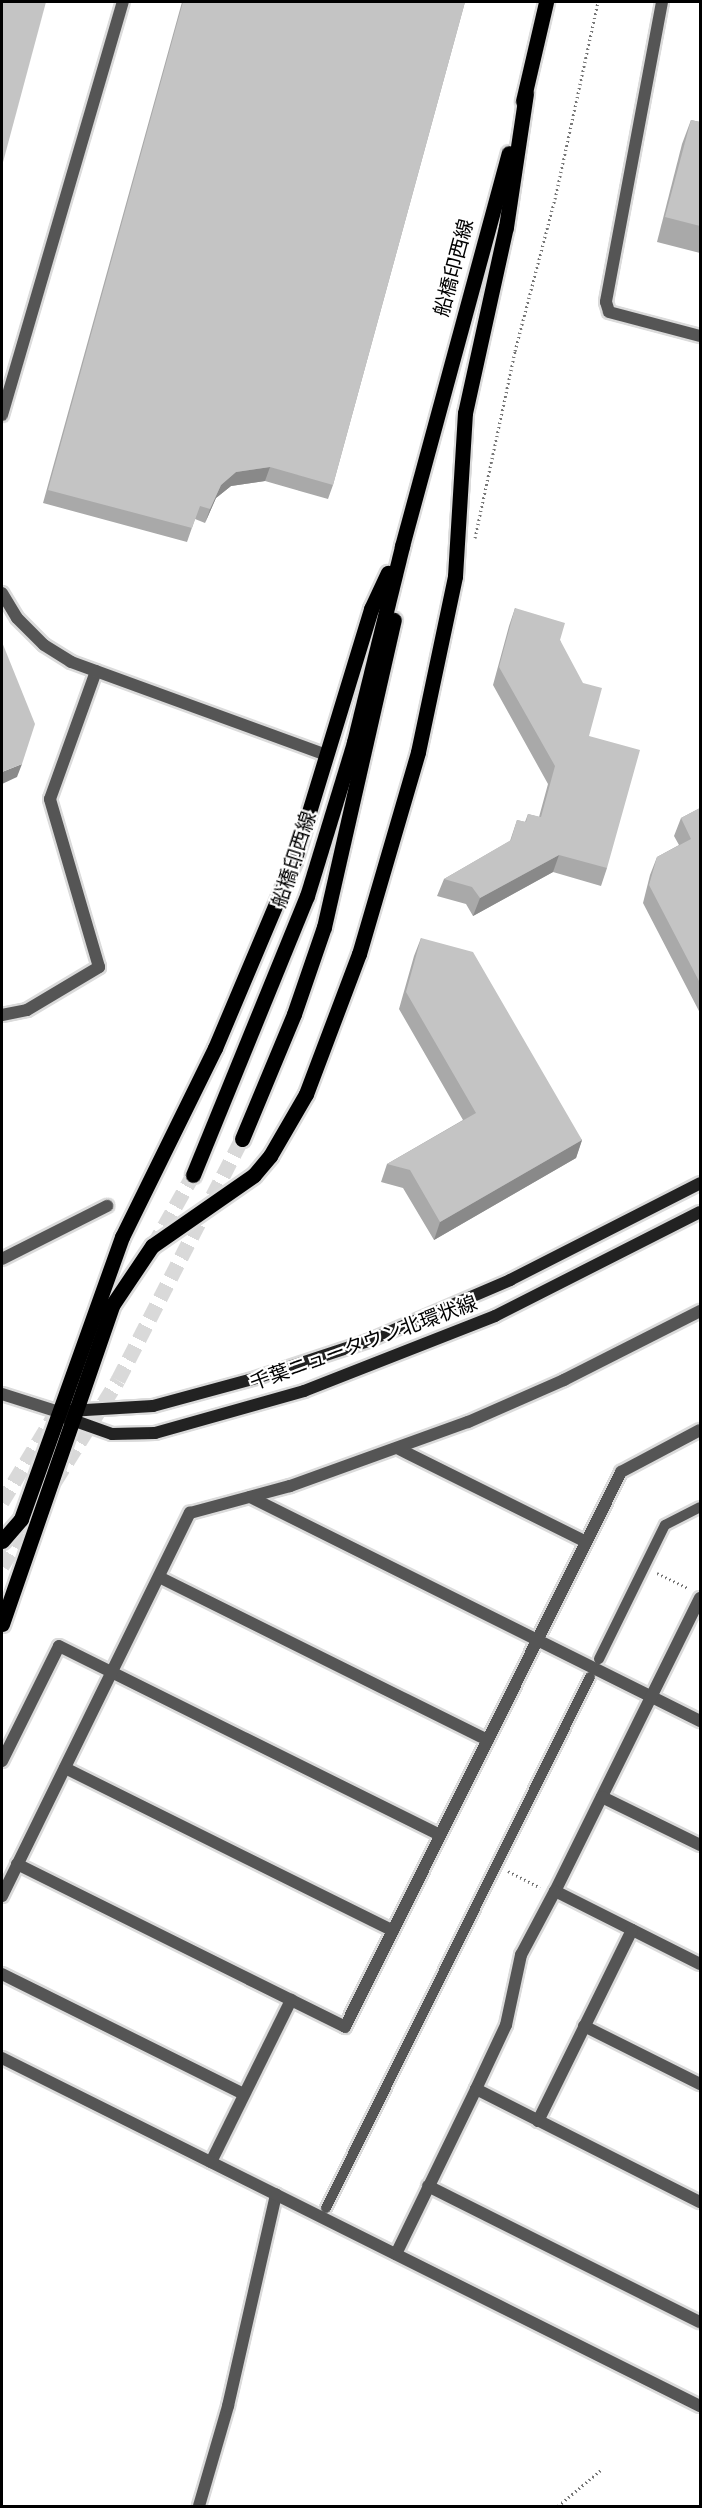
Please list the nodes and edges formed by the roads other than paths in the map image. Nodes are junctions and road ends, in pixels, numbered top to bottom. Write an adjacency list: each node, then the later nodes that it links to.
1 (123, 2): 6 (street)
2 (546, 2): 4 (main road, 船橋印西線)
3 (662, 2): 5 (street)
4 (526, 93): 7 (main road, 船橋印西線); 20 (main road)
5 (700, 336)
6 (3, 406)
7 (402, 546): 10 (main road); 12 (main road, 船橋印西線); 13 (main road, 船橋印西線)
8 (2, 593): 9 (street)
9 (96, 671): 10 (street); 11 (street)
10 (327, 755): 20 (main road)
11 (2, 1015)
12 (242, 1139)
13 (193, 1175)
14 (700, 1183): 20 (main road, 千葉ニュータウン北環状線)
15 (107, 1206): 17 (street)
16 (700, 1212): 20 (main road, 千葉ニュータウン北環状線)
17 (2, 1259)
18 (700, 1311): 22 (street)
19 (2, 1394): 20 (street)
20 (71, 1415): 25 (main road); 29 (main road)
21 (700, 1430): 26 (street)
22 (397, 1448): 23 (street); 26 (street)
23 (250, 1497): 27 (street); 30 (street)
24 (700, 1507): 31 (street)
25 (2, 1541)
26 (586, 1542): 30 (street)
27 (159, 1577): 32 (street); 36 (street)
28 (698, 1596): 34 (street)
29 (2, 1624)
30 (537, 1640): 34 (street); 36 (street)
31 (599, 1659)
32 (112, 1672): 37 (street); 38 (street); 40 (street)
33 (590, 1677): 60 (street)
34 (652, 1697): 35 (street); 39 (street)
35 (700, 1721)
36 (488, 1740): 40 (street)
37 (2, 1761)
38 (65, 1768): 42 (street); 46 (street)
39 (602, 1797): 41 (street); 43 (street)
40 (440, 1835): 46 (street)
41 (700, 1845)
42 (17, 1864): 44 (street); 49 (street)
43 (555, 1892): 45 (street); 53 (street)
44 (2, 1896)
45 (632, 1930): 47 (street); 50 (street)
46 (393, 1931): 49 (street)
47 (700, 1964)
48 (2, 1974): 54 (street)
49 (291, 2000): 54 (street)
50 (584, 2026): 52 (street); 55 (street)
51 (2, 2058): 56 (street)
52 (700, 2084)
53 (476, 2089): 55 (street); 57 (street)
54 (244, 2094): 56 (street)
55 (538, 2121): 59 (street)
56 (211, 2162): 58 (street)
57 (429, 2186): 61 (street); 62 (street)
58 (276, 2194): 61 (street); 64 (street)
59 (700, 2202)
60 (326, 2208)
61 (396, 2254): 63 (street)
62 (700, 2322)
63 (700, 2406)
64 (199, 2506)

